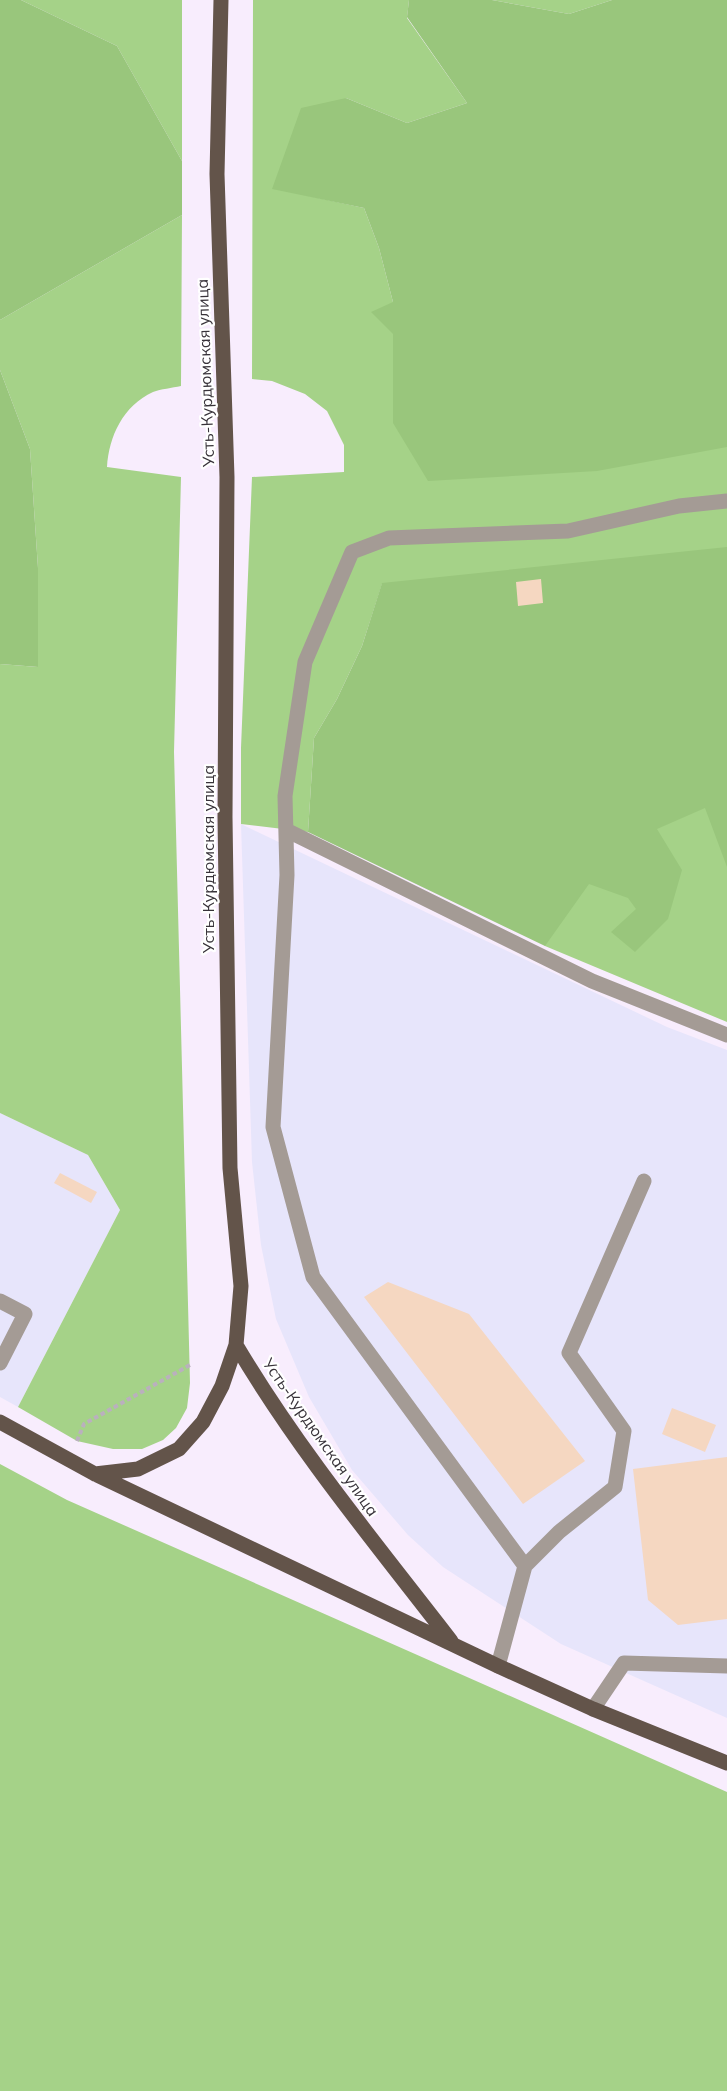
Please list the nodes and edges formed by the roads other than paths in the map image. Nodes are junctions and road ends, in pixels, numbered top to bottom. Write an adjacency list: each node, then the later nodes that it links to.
1 (221, 0): 7 (main road, Усть-Курдюмская улица)
2 (727, 501): 3 (lane)
3 (286, 830): 4 (lane); 11 (lane)
4 (727, 1035)
5 (644, 1180): 11 (lane)
6 (0, 1301): 8 (lane)
7 (236, 1345): 10 (main road); 12 (main road, Усть-Курдюмская улица)
8 (0, 1363)
9 (0, 1422): 10 (main road, Усть-Курдюмская улица)
10 (96, 1474): 12 (main road, Усть-Курдюмская улица)
11 (525, 1566): 13 (lane)
12 (454, 1645): 13 (main road, Усть-Курдюмская улица)
13 (498, 1666): 15 (main road, Усть-Курдюмская улица)
14 (727, 1666): 15 (lane)
15 (593, 1709): 16 (main road, Усть-Курдюмская улица)
16 (727, 1763)

